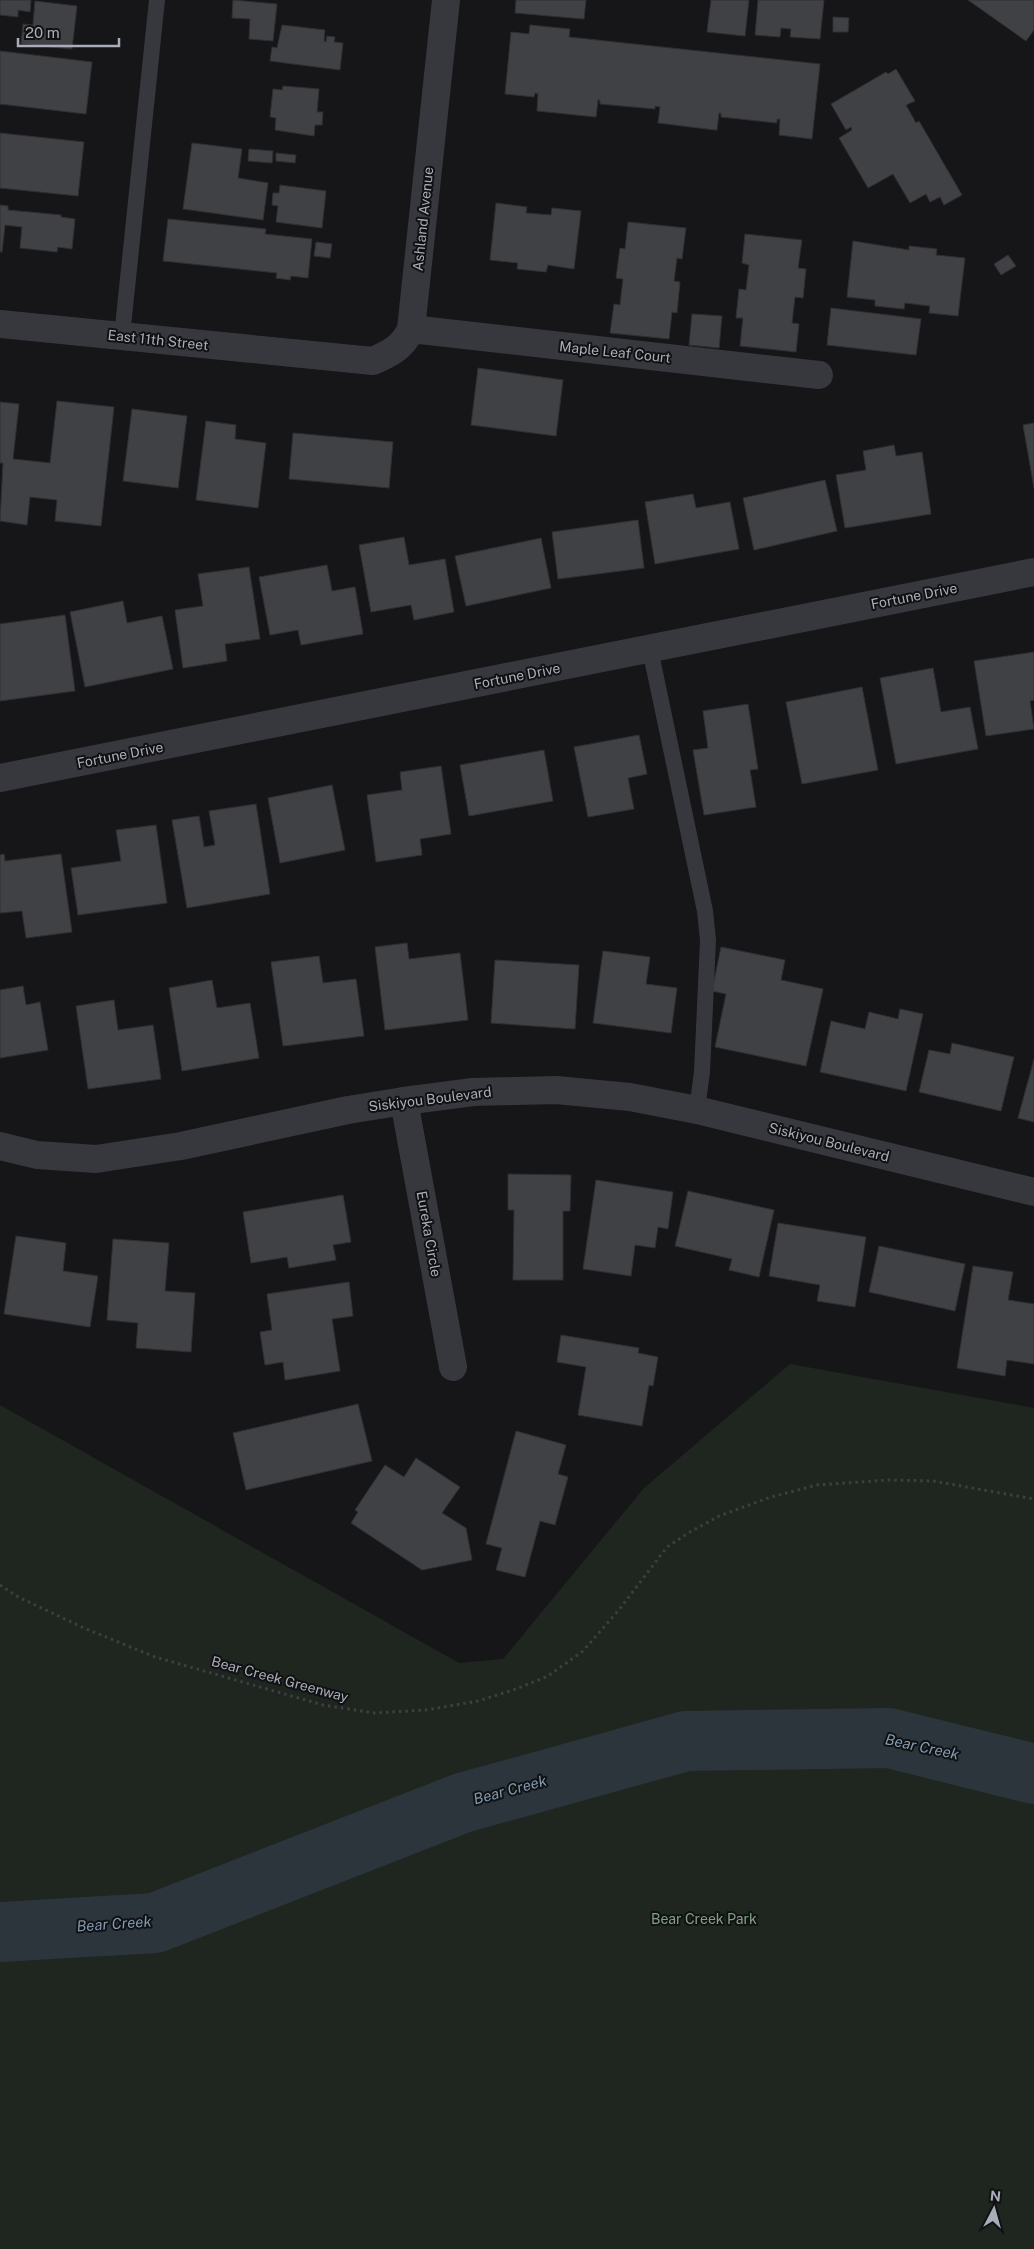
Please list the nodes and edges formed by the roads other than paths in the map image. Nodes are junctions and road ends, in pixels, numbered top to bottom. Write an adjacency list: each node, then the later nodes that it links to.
1 (157, 0): 5 (lane)
2 (446, 0): 4 (street, Ashland Avenue)
3 (0, 324): 5 (street, East 11th Street)
4 (411, 329): 6 (street, Ashland Avenue); 7 (street, Maple Leaf Court)
5 (122, 336): 6 (street, East 11th Street)
6 (316, 355)
7 (819, 375)
8 (1034, 572): 9 (street, Fortune Drive)
9 (650, 649): 10 (street, Fortune Drive); 12 (lane)
10 (0, 778)
11 (404, 1101): 12 (street, Siskiyou Boulevard); 13 (street, Siskiyou Boulevard); 15 (street, Eureka Circle)
12 (697, 1110): 14 (street, Siskiyou Boulevard)
13 (0, 1146)
14 (1034, 1192)
15 (453, 1367)

